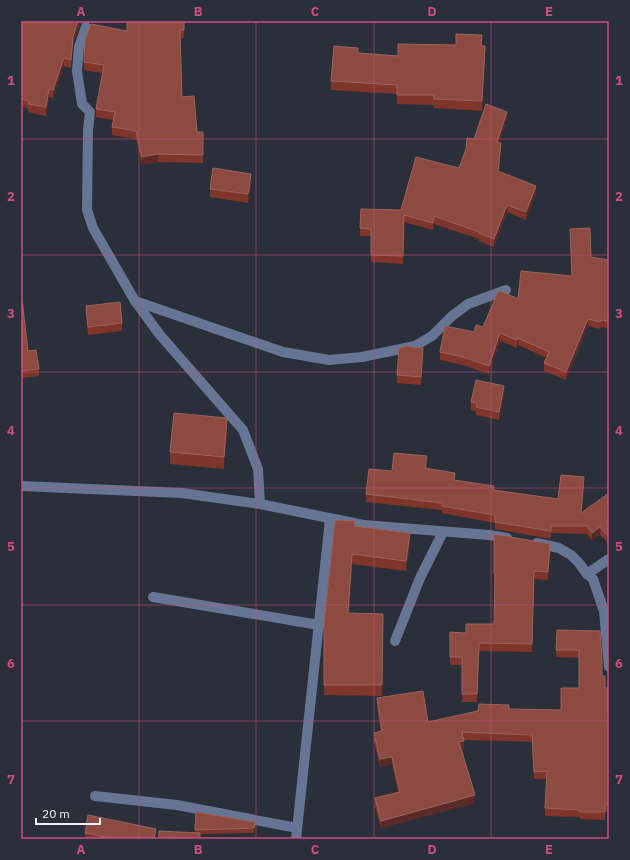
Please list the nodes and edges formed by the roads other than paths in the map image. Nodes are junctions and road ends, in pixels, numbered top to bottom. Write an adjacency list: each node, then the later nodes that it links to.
1 (86, 27): 3 (street)
2 (506, 290): 3 (street)
3 (135, 301): 5 (street)
4 (21, 486): 5 (street)
5 (260, 504): 6 (street)
6 (330, 519): 7 (street); 13 (street)
7 (443, 532): 8 (street); 14 (street)
8 (515, 539)
9 (528, 541): 11 (street)
10 (609, 559): 11 (street)
11 (587, 574): 15 (street)
12 (153, 597): 13 (street)
13 (319, 625): 17 (street)
14 (395, 641)
15 (609, 666)
16 (95, 796): 17 (street)
17 (297, 828): 18 (street)
18 (296, 839)

